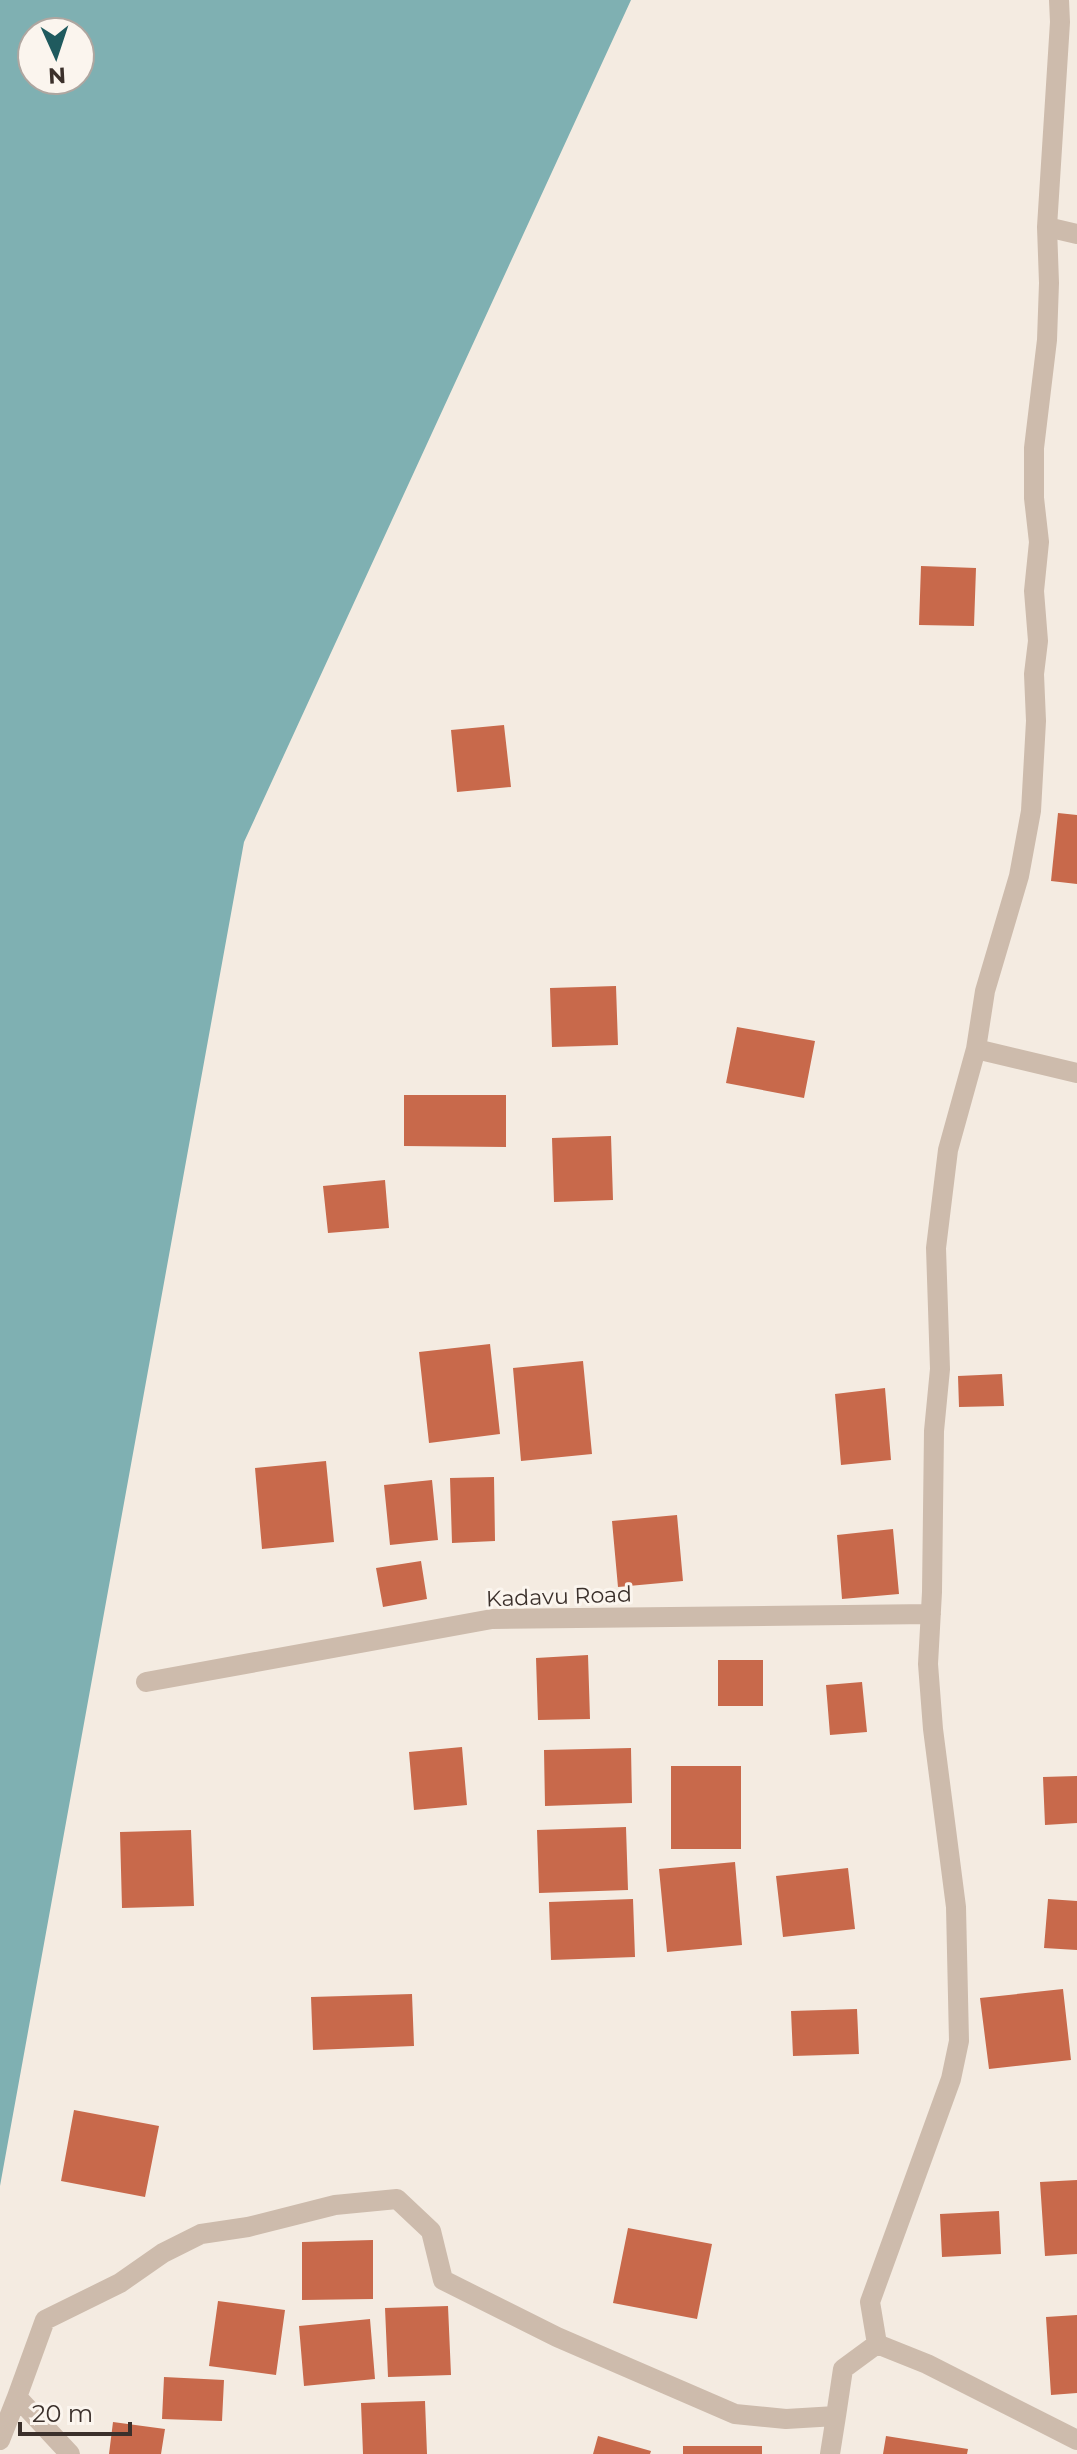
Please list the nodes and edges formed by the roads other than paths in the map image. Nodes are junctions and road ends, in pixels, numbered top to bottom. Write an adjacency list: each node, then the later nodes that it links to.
1 (1059, 0): 2 (street)
2 (1047, 227): 3 (street); 4 (street)
3 (1077, 234)
4 (976, 1049): 5 (street); 6 (street)
5 (1077, 1073)
6 (931, 1614): 7 (street, Kadavu Road); 8 (street)
7 (146, 1682)
8 (877, 2344): 10 (street); 12 (street)
9 (17, 2397): 10 (street); 11 (street); 13 (street)
10 (836, 2416): 14 (street)
11 (0, 2440)
12 (1077, 2440)
13 (70, 2454)
14 (830, 2454)

